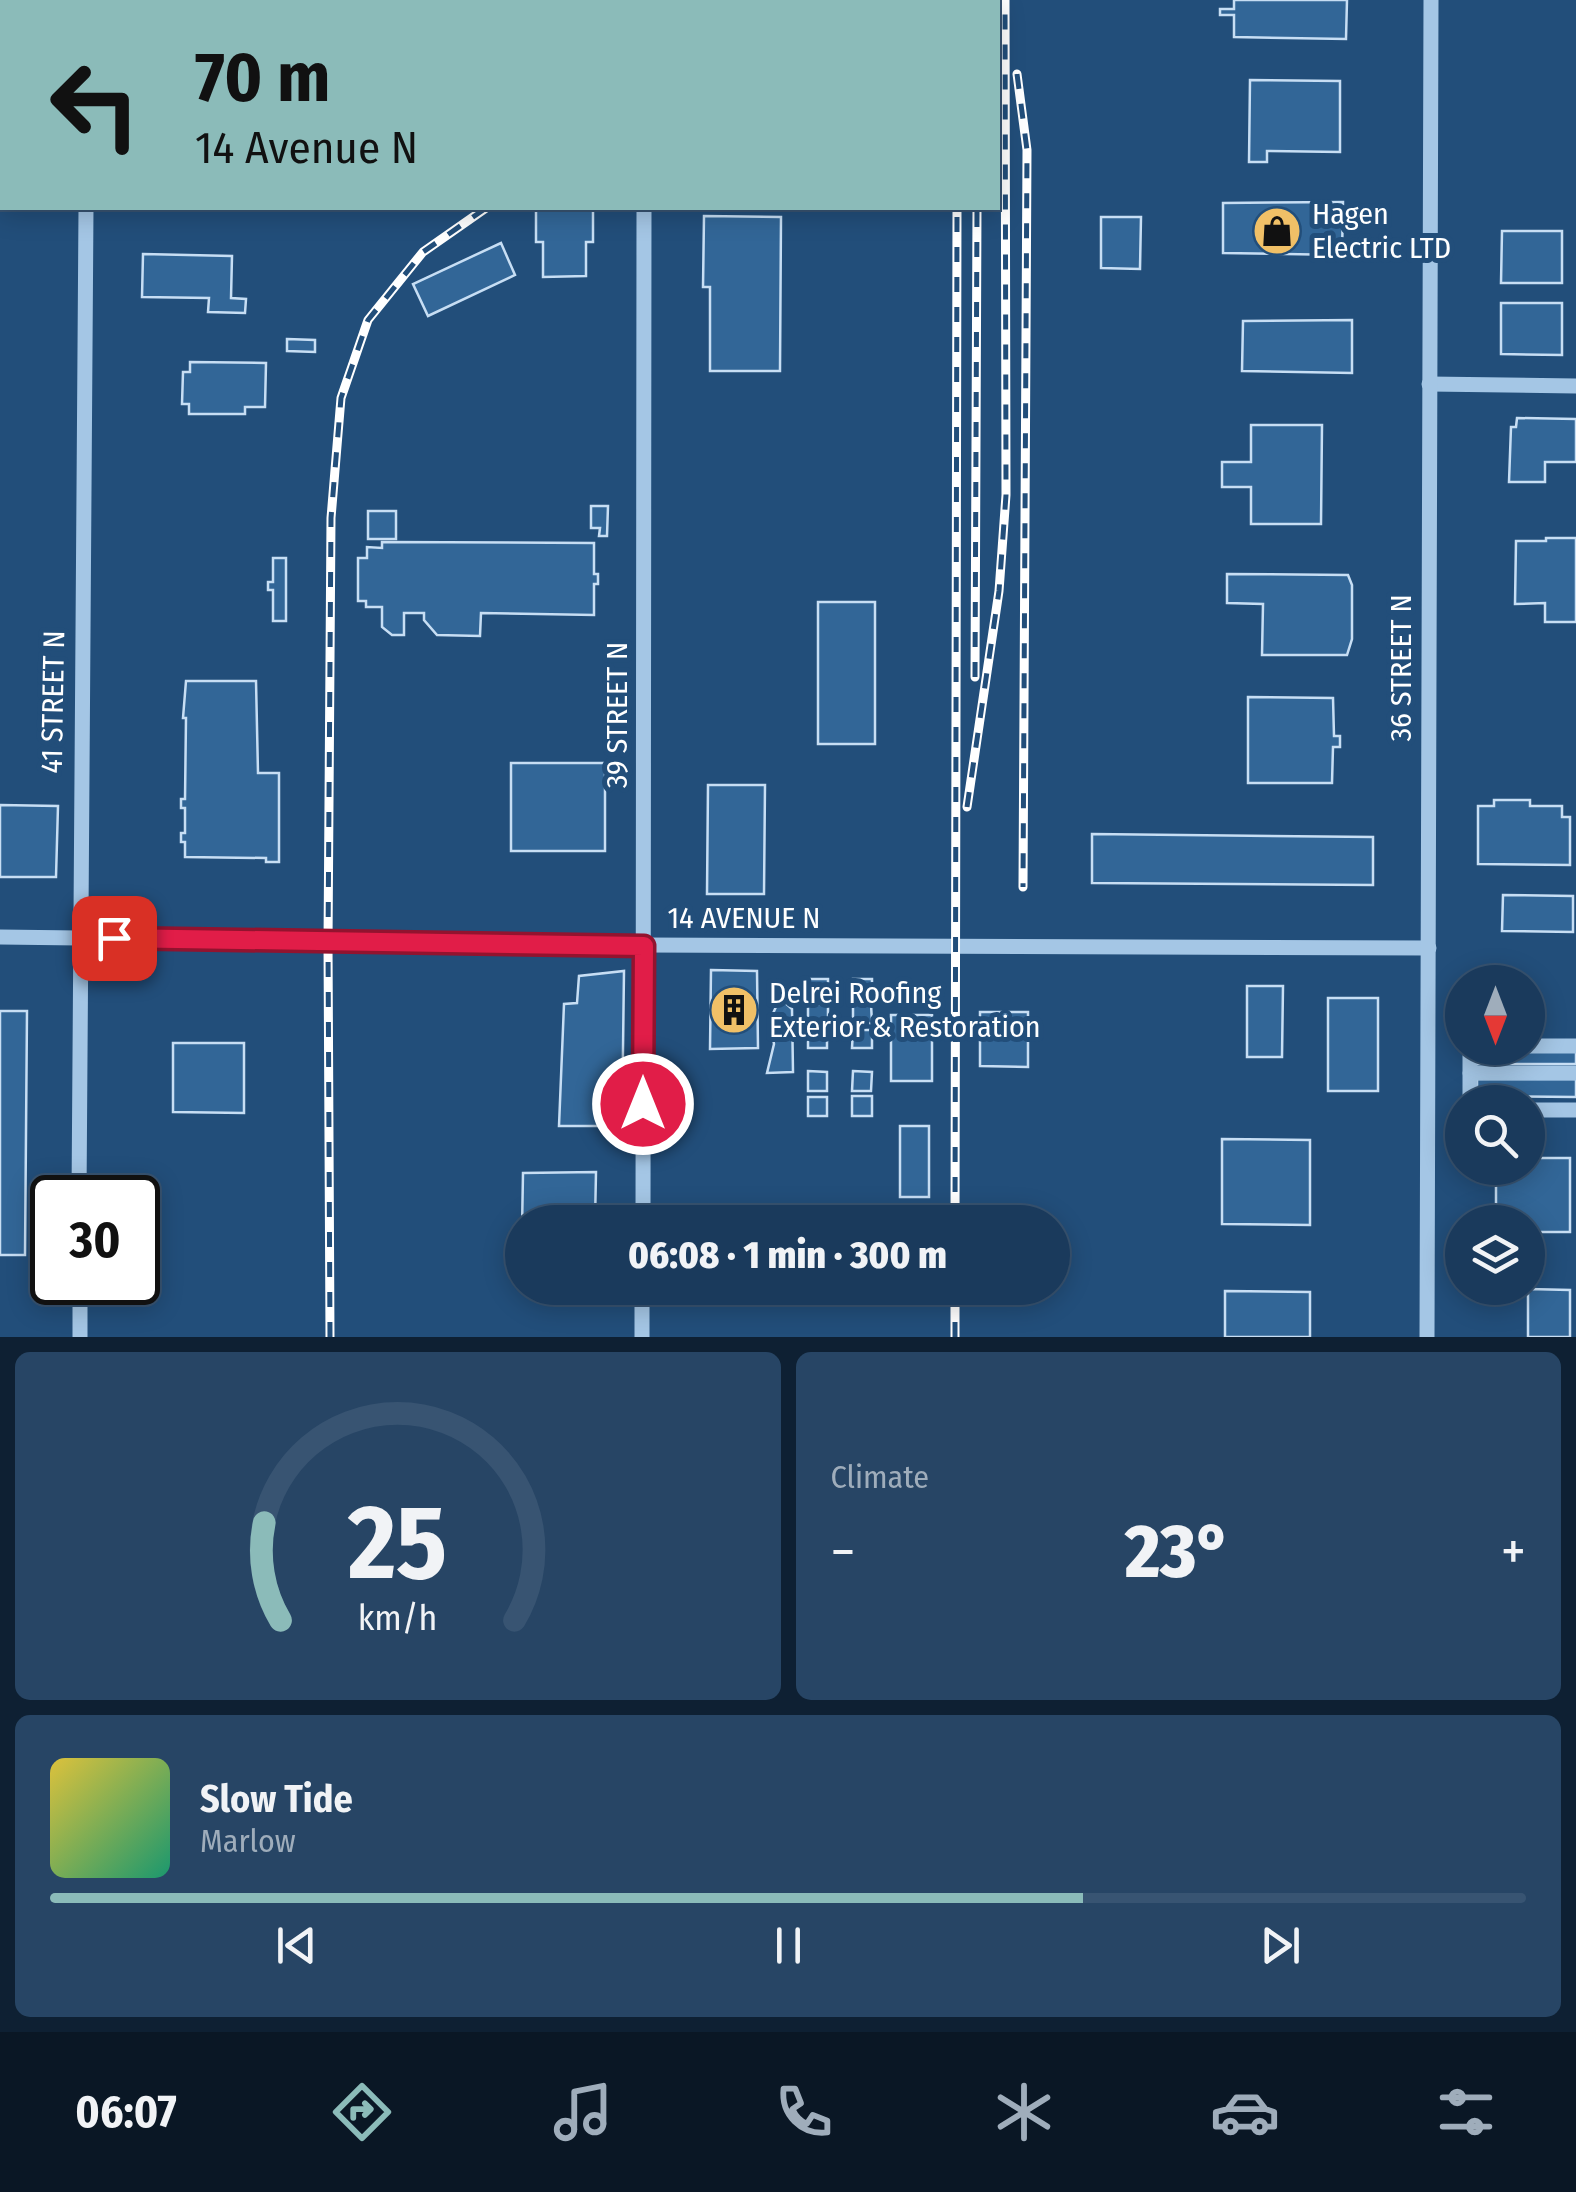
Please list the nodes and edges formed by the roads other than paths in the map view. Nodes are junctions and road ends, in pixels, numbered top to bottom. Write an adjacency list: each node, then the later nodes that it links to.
1 (1432, 0): 4 (street, 36 STREET N)
2 (86, 210): 7 (street, 41 STREET N)
3 (644, 210): 8 (street, 39 STREET N)
4 (1429, 384): 5 (street); 9 (street, 36 STREET N)
5 (1576, 386)
6 (0, 937): 7 (street, 14 AVENUE N)
7 (78, 938): 8 (street, 14 AVENUE N); 18 (street, 41 STREET N)
8 (644, 946): 9 (street, 14 AVENUE N); 19 (street, 39 STREET N)
9 (1429, 948): 24 (street, 36 STREET N)
10 (1545, 1046): 11 (street)
11 (1576, 1046)
12 (1470, 1065): 13 (street)
13 (1470, 1072): 14 (street); 15 (street)
14 (1576, 1073)
15 (1470, 1085)
16 (1545, 1110): 17 (street)
17 (1576, 1110)
18 (79, 1175)
19 (642, 1205)
20 (80, 1305): 22 (street)
21 (642, 1305): 23 (street)
22 (80, 1337)
23 (642, 1337)
24 (1427, 1337)

